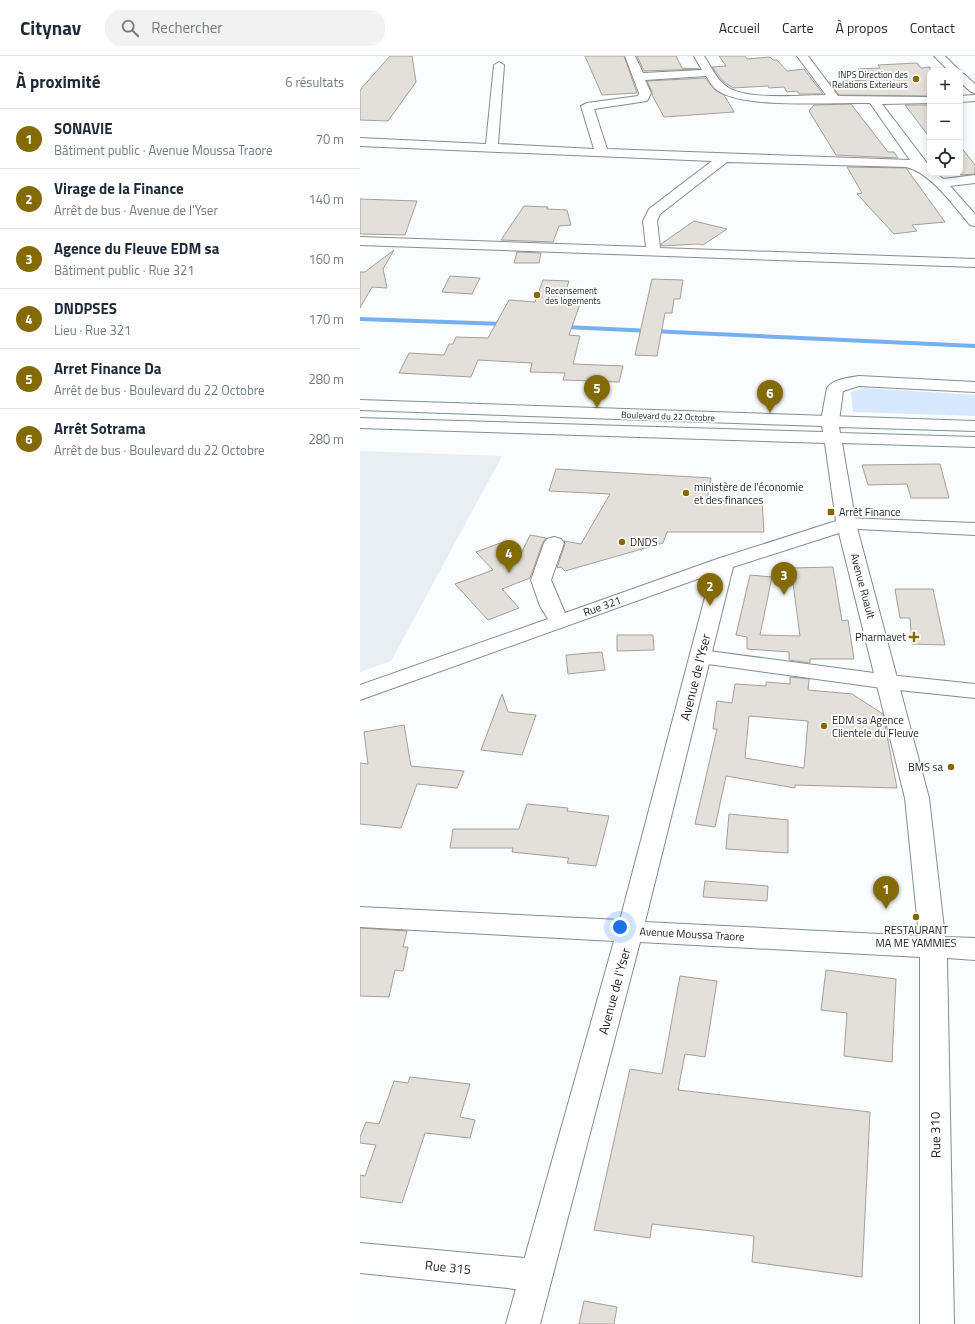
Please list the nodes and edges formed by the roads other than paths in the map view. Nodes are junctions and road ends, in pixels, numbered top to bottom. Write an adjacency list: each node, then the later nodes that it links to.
1 (630, 56): 8 (main road)
2 (699, 56): 7 (main road)
3 (802, 56): 12 (main road)
4 (939, 56): 6 (main road)
5 (499, 65): 17 (main road)
6 (952, 68)
7 (709, 73): 8 (main road); 12 (main road)
8 (638, 77): 18 (main road)
9 (963, 79): 10 (main road)
10 (975, 90)
11 (975, 98): 13 (main road)
12 (835, 99): 15 (main road)
13 (963, 99)
14 (927, 100): 15 (main road)
15 (874, 101): 20 (main road)
16 (360, 142): 17 (main road)
17 (492, 148): 18 (main road)
18 (602, 153): 19 (main road)
19 (724, 158): 20 (main road); 25 (main road)
20 (921, 166): 22 (main road)
21 (975, 179): 22 (main road)
22 (940, 183): 23 (main road)
23 (975, 222)
24 (360, 241): 25 (main road)
25 (654, 252): 26 (main road)
26 (975, 263)
27 (975, 387): 31 (main road, Avenue Ruault)
28 (360, 406): 31 (main road, Boulevard du 22 Octobre)
29 (360, 423): 31 (main road, Boulevard du 22 Octobre)
30 (975, 426): 31 (main road, Boulevard du 22 Octobre)
31 (831, 429): 32 (main road, Boulevard du 22 Octobre); 33 (main road, Avenue Ruault)
32 (975, 442)
33 (846, 524): 34 (main road, Rue 321); 36 (main road, Rue 321); 39 (main road, Avenue Ruault)
34 (975, 529)
35 (554, 543): 37 (main road)
36 (724, 563): 37 (main road, Rue 321); 38 (main road, Avenue de l'Yser)
37 (560, 622): 41 (main road, Rue 321)
38 (701, 657): 39 (main road); 43 (main road, Avenue de l'Yser)
39 (889, 682): 40 (main road); 44 (main road, Avenue Ruault)
40 (975, 691)
41 (360, 693)
42 (360, 917): 43 (main road, Avenue Moussa Traore)
43 (630, 930): 44 (main road, Avenue Moussa Traore); 47 (main road, Avenue de l'Yser)
44 (933, 946): 45 (main road, Avenue Moussa Traore); 49 (main road, Rue 310)
45 (975, 949)
46 (360, 1258): 47 (main road, Rue 315)
47 (536, 1275): 48 (main road, Avenue de l'Yser)
48 (523, 1324)
49 (936, 1324)

